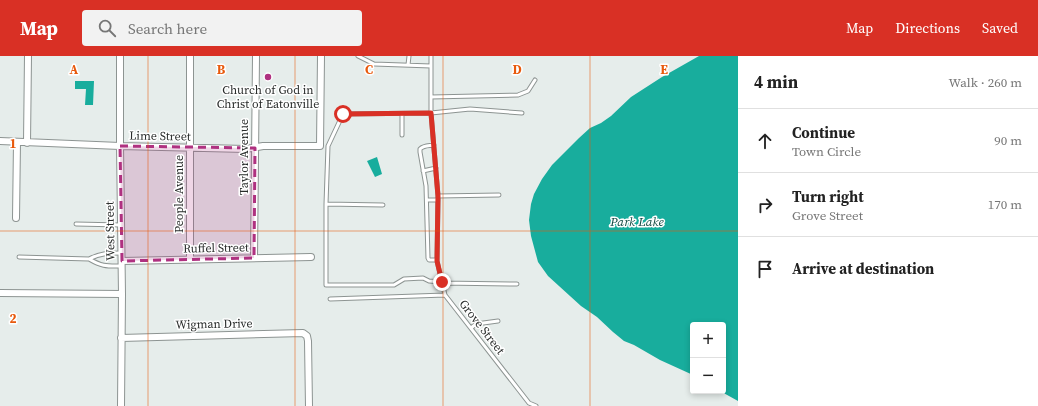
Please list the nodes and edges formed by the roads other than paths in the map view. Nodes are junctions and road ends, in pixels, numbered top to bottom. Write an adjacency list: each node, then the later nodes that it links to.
1 (28, 56): 19 (street)
2 (120, 56): 20 (street, West Street)
3 (190, 56): 22 (street, People Avenue)
4 (256, 56): 23 (street, Taylor Avenue)
5 (321, 56): 23 (street, Lime Street)
6 (358, 56): 9 (lane)
7 (409, 56): 9 (lane)
8 (431, 56): 10 (lane, Grove Street)
9 (408, 65): 10 (lane)
10 (430, 66): 12 (lane, Grove Street)
11 (535, 80): 12 (lane)
12 (431, 97): 13 (lane, Grove Street)
13 (431, 113): 14 (lane); 15 (lane); 21 (lane, Grove Street)
14 (522, 113)
15 (402, 114): 16 (lane); 29 (lane)
16 (402, 135)
17 (0, 141): 18 (street, Lime Street)
18 (17, 142): 19 (street, Lime Street); 31 (street)
19 (27, 143): 20 (street, Lime Street)
20 (120, 146): 22 (street, Lime Street); 33 (street, West Street)
21 (434, 146): 24 (lane, Grove Street); 25 (lane)
22 (190, 147): 23 (street, Lime Street); 39 (street, People Avenue)
23 (255, 148): 36 (street, Taylor Avenue)
24 (436, 168): 25 (lane); 27 (lane, Grove Street)
25 (423, 170): 28 (lane)
26 (499, 196): 27 (lane)
27 (438, 198): 28 (lane); 40 (lane, Grove Street)
28 (427, 200): 40 (lane)
29 (326, 204): 30 (lane); 42 (lane)
30 (383, 205)
31 (16, 218)
32 (76, 224): 33 (lane)
33 (121, 225): 34 (street, West Street)
34 (121, 253): 38 (lane); 41 (street, West Street)
35 (19, 258): 38 (lane)
36 (254, 258): 37 (street, Ruffel Street); 39 (street, Ruffel Street)
37 (311, 258)
38 (89, 259): 41 (lane)
39 (190, 260): 41 (street, Ruffel Street)
40 (437, 260): 42 (lane, Grove Street)
41 (122, 264): 45 (street, West Street)
42 (442, 282): 43 (lane); 46 (lane, Grove Street)
43 (517, 284)
44 (0, 293): 45 (street)
45 (122, 294): 50 (street, West Street)
46 (445, 295): 47 (lane); 49 (lane, Grove Street)
47 (330, 299)
48 (498, 321): 49 (lane)
49 (471, 328): 53 (lane, Grove Street)
50 (121, 338): 51 (street, West Street); 52 (street, Wigman Drive)
51 (121, 406)
52 (309, 406)
53 (536, 406)

